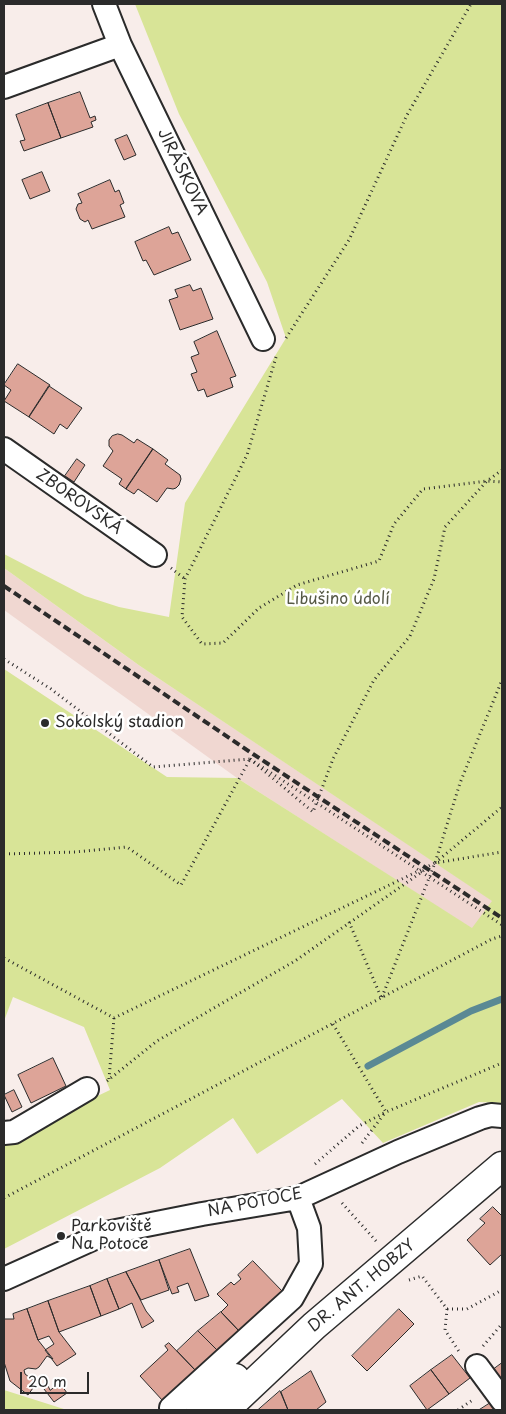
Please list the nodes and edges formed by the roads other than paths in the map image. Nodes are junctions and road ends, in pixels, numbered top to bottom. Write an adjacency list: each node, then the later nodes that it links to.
1 (104, 4): 2 (street, JIRÁSKOVA)
2 (120, 45): 3 (street); 4 (street, JIRÁSKOVA)
3 (4, 87)
4 (274, 345)
5 (4, 449): 6 (street, ZBOROVSKÁ)
6 (155, 555)
7 (87, 1088): 9 (street)
8 (502, 1116): 11 (street, NA POTOCE)
9 (4, 1133)
10 (502, 1166): 13 (main road, DR. ANT. HOBZY)
11 (298, 1198): 12 (street, NA POTOCE); 16 (street)
12 (4, 1279)
13 (314, 1326): 17 (main road); 18 (main road, DR. ANT. HOBZY)
14 (477, 1366): 15 (street)
15 (502, 1400)
16 (171, 1408)
17 (200, 1410)
18 (225, 1410)

